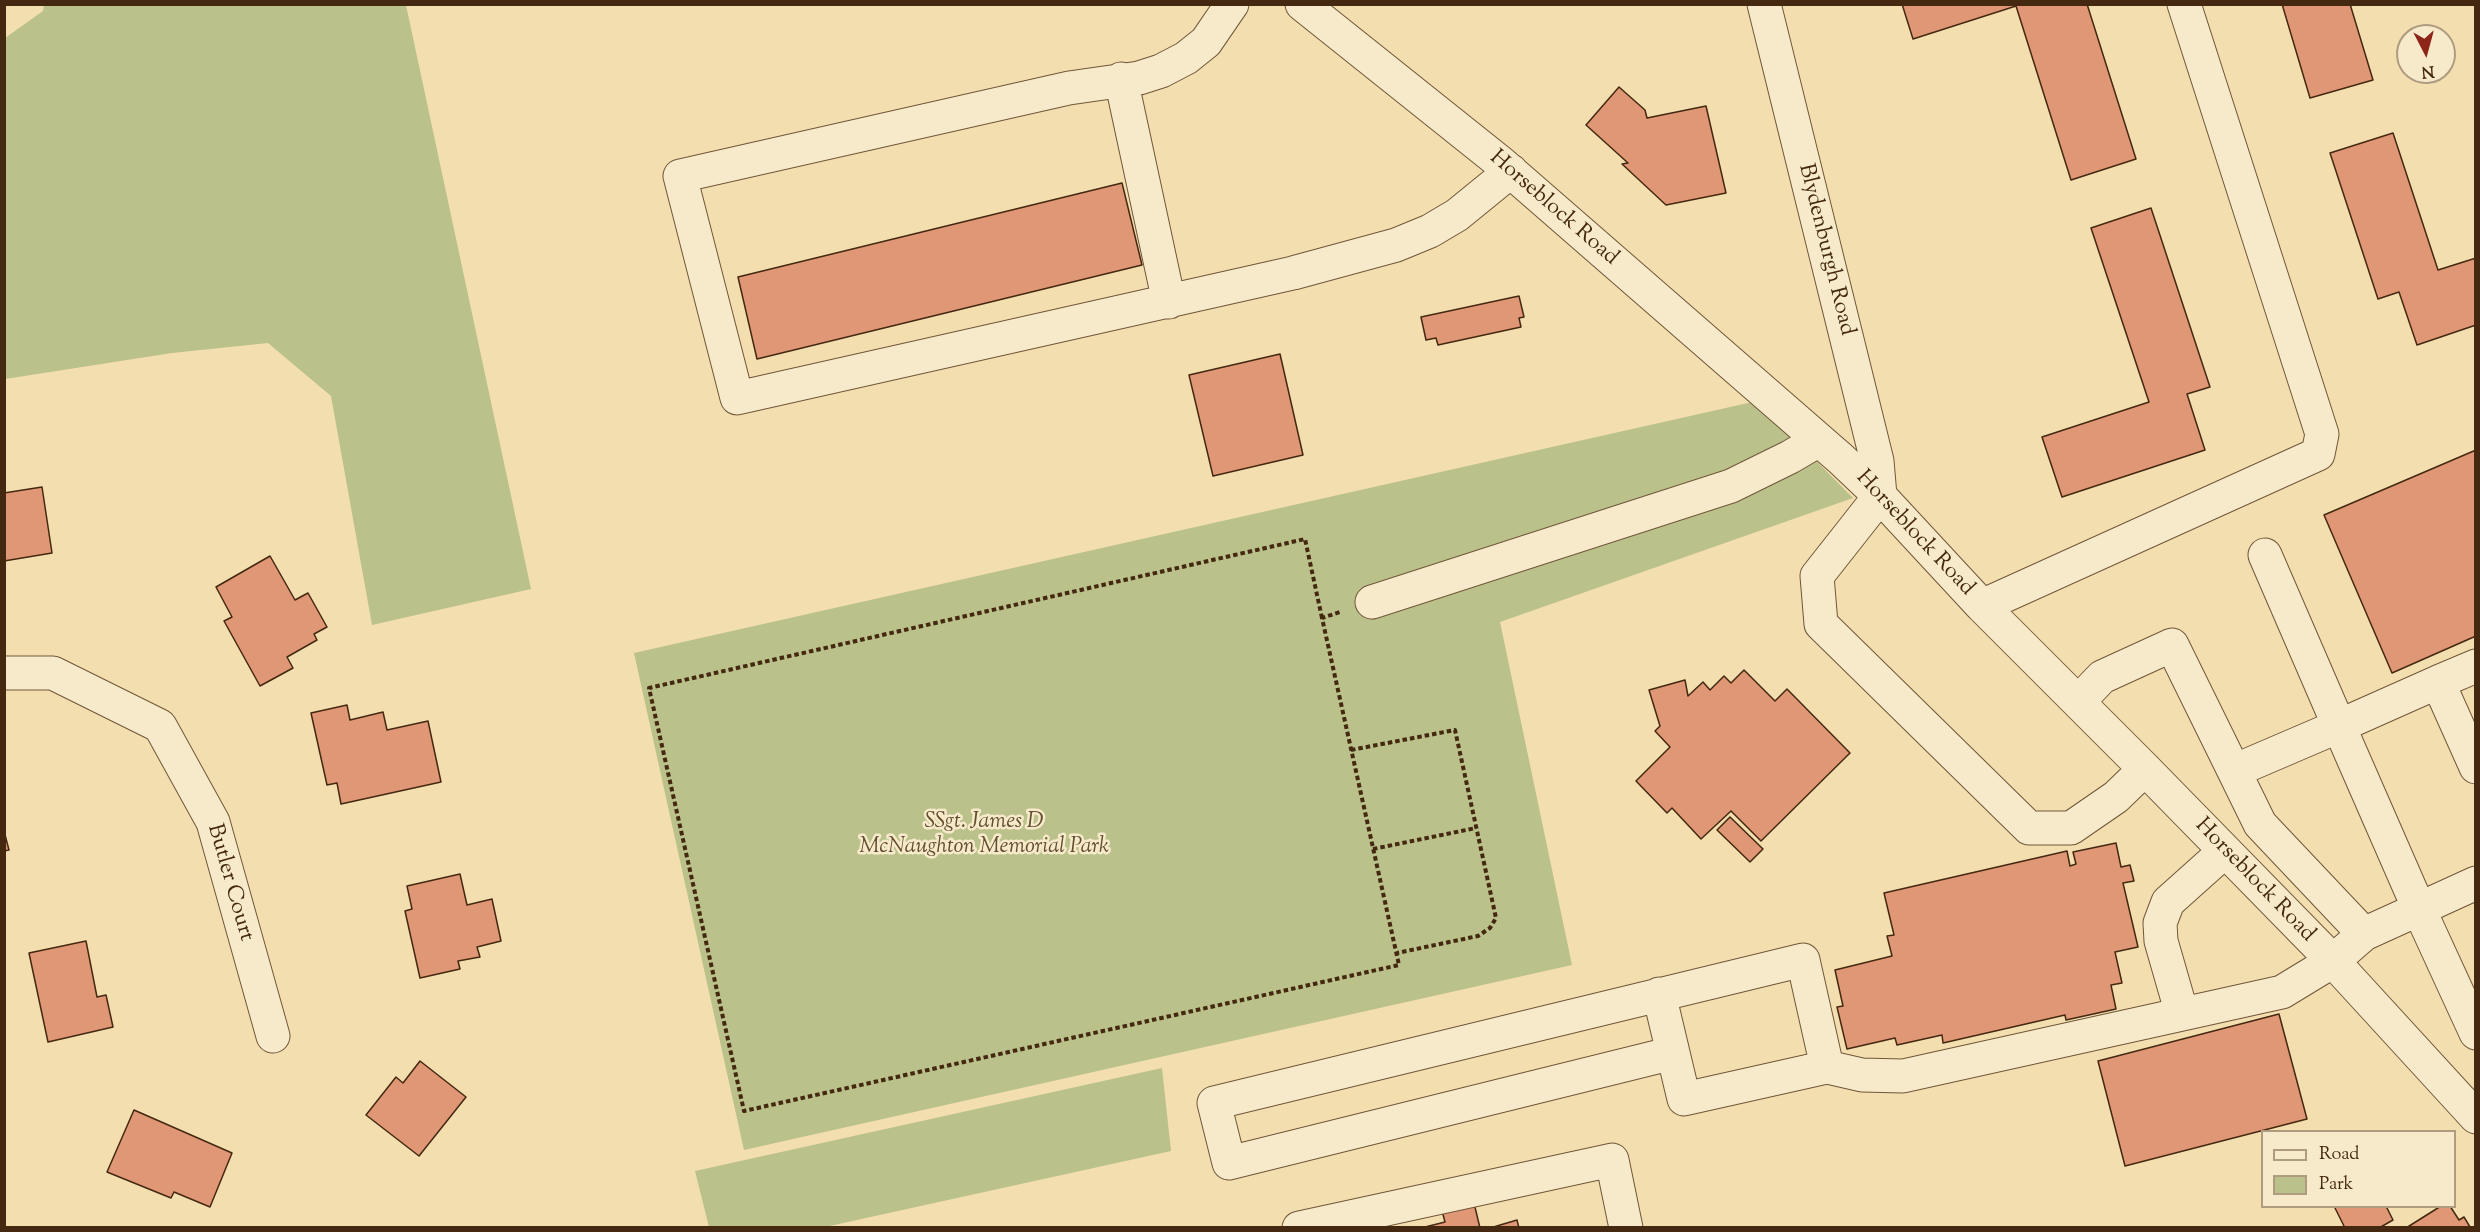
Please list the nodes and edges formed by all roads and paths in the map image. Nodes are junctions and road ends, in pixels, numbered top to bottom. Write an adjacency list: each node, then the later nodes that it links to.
1 (1232, 4): 5 (street)
2 (1302, 4): 6 (street, Horseblock Road)
3 (1764, 4): 9 (street, Blydenburgh Road)
4 (2184, 4): 12 (street)
5 (1121, 80): 7 (street); 7 (street)
6 (1510, 171): 7 (street); 8 (street, Horseblock Road)
7 (1169, 302)
8 (1819, 440): 9 (street, Horseblock Road); 11 (street)
9 (1881, 496): 12 (street, Horseblock Road); 21 (street)
10 (2265, 555): 18 (street)
11 (1372, 602): 13 (path)
12 (1982, 606): 17 (street, Horseblock Road)
13 (1322, 618): 19 (path); 29 (path)
14 (2475, 666): 16 (street)
15 (4, 673): 34 (street, Butler Court)
16 (2438, 682): 18 (street); 20 (street)
17 (2078, 702): 21 (street, Horseblock Road); 22 (street)
18 (2339, 726): 22 (street); 27 (street)
19 (1351, 750): 23 (path); 24 (path)
20 (2475, 766)
21 (2145, 769): 25 (street, Horseblock Road)
22 (2234, 771): 28 (street)
23 (1476, 828): 24 (path); 29 (path)
24 (1373, 849): 29 (path)
25 (2225, 851): 30 (street, Horseblock Road); 32 (street)
26 (2475, 884): 27 (street)
27 (2419, 909): 28 (street); 33 (street)
28 (2364, 934): 30 (street)
29 (1397, 953)
30 (2333, 961): 32 (street); 37 (street, Horseblock Road)
31 (1659, 993): 35 (street); 35 (street); 36 (street)
32 (2182, 1014): 36 (street)
33 (2475, 1033)
34 (273, 1036)
35 (1673, 1053): 36 (street)
36 (1827, 1067)
37 (2475, 1117)
38 (1299, 1227): 39 (street)
39 (1626, 1227)

